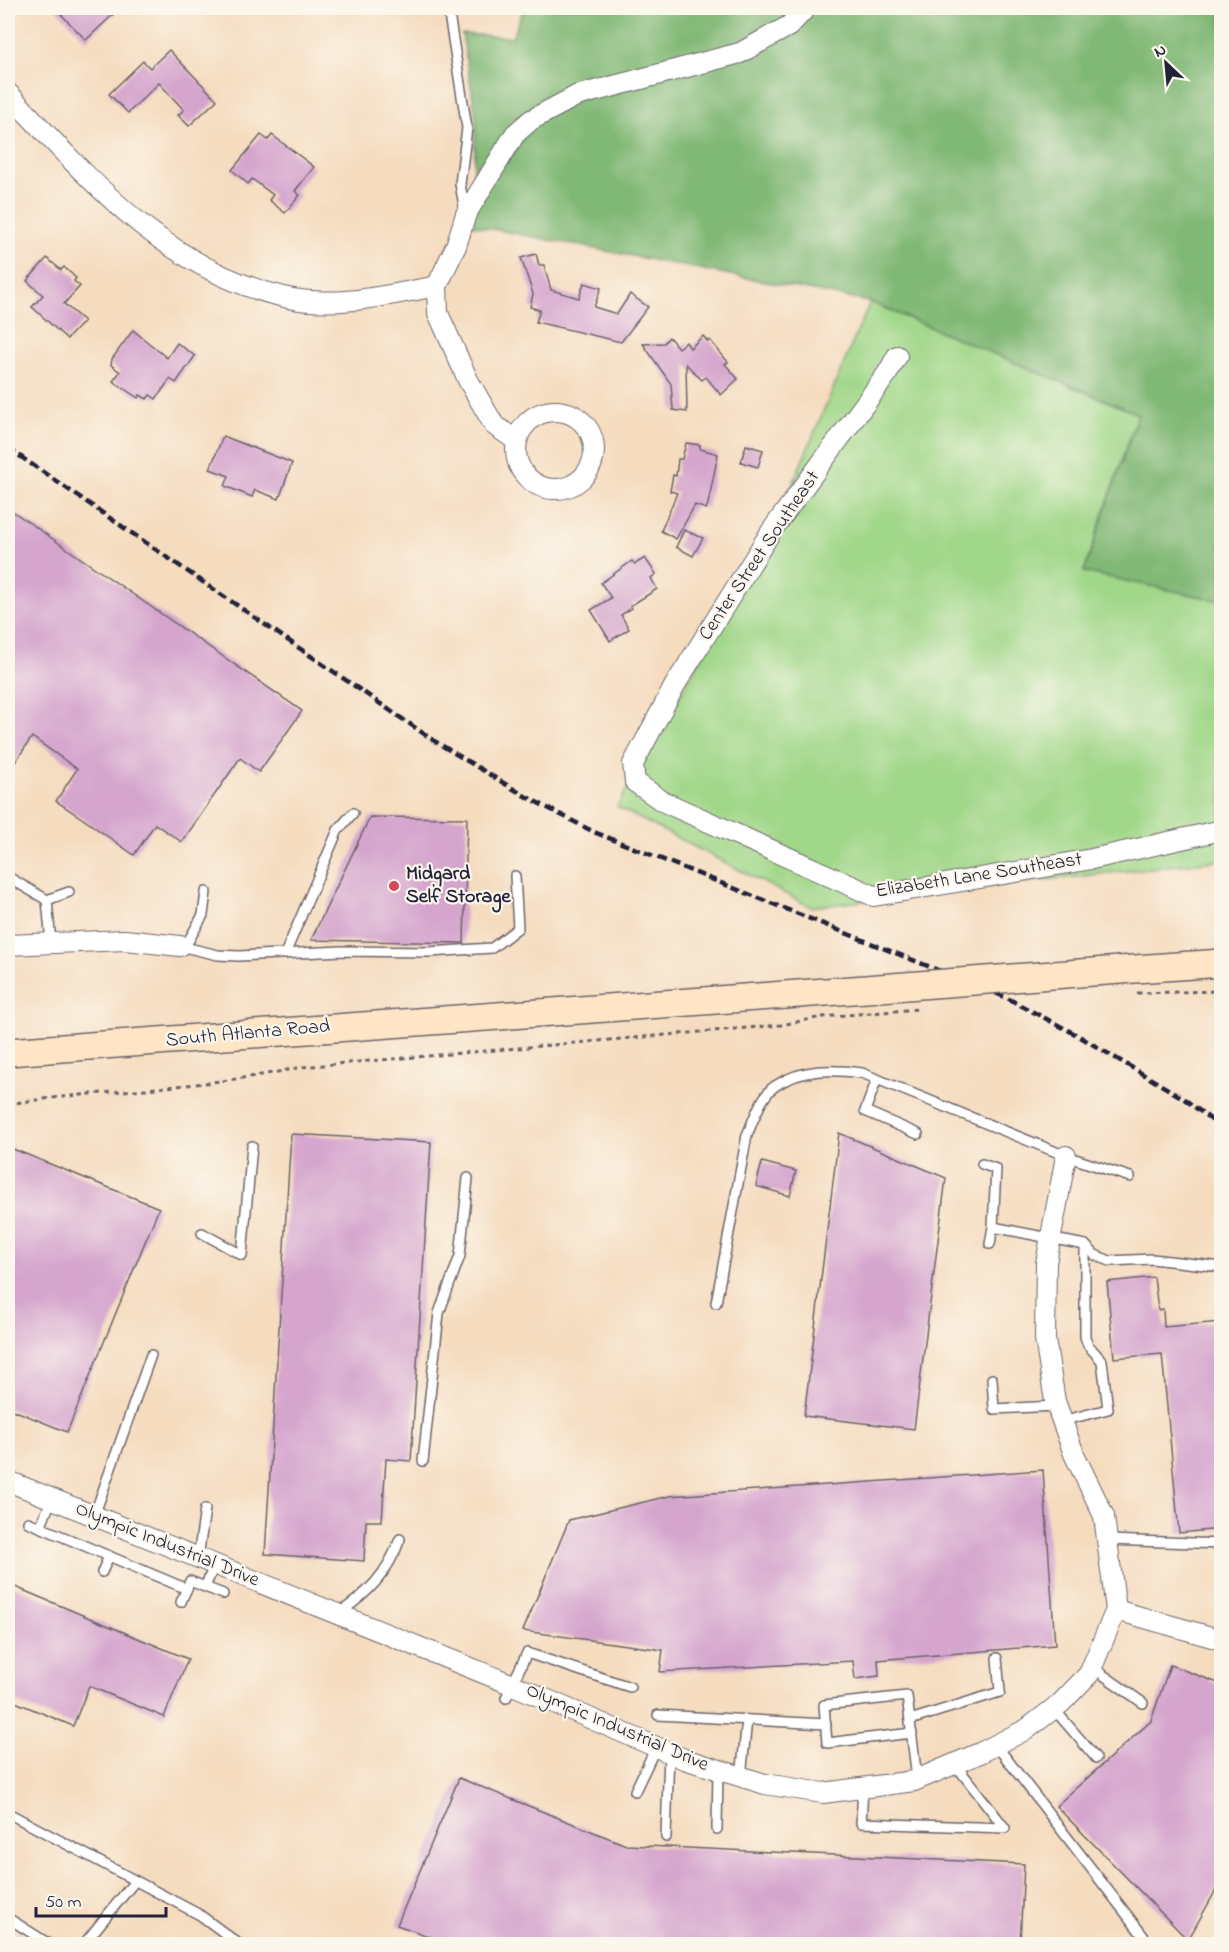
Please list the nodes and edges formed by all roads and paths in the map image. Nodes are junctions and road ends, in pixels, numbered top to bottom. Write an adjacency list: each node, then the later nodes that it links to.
1 (448, 8): 4 (lane)
2 (806, 8): 4 (street)
3 (8, 93): 5 (street)
4 (466, 214): 5 (street)
5 (437, 286): 7 (street)
6 (897, 356): 8 (street, Center Street Southeast)
7 (517, 441)
8 (633, 764): 10 (street, Elizabeth Lane Southeast)
9 (353, 813): 19 (lane)
10 (1221, 831)
11 (515, 876): 19 (lane)
12 (8, 877): 15 (lane)
13 (69, 892): 15 (lane)
14 (206, 892): 18 (lane)
15 (47, 900): 16 (lane)
16 (51, 943): 17 (street); 18 (street)
17 (8, 945)
18 (183, 946): 19 (lane)
19 (285, 954)
20 (1221, 963): 21 (main road, South Atlanta Road)
21 (1123, 982): 22 (path); 24 (main road, South Atlanta Road, bridge)
22 (1221, 991)
23 (822, 1017): 26 (path)
24 (8, 1052)
25 (877, 1079): 27 (lane); 29 (lane); 39 (lane)
26 (8, 1104)
27 (918, 1134)
28 (252, 1146): 34 (lane)
29 (1066, 1156): 31 (lane); 35 (street)
30 (982, 1164): 33 (lane)
31 (1130, 1177)
32 (468, 1178): 43 (lane)
33 (993, 1227): 35 (lane); 36 (lane)
34 (202, 1233)
35 (1050, 1240): 37 (lane); 42 (street)
36 (990, 1244)
37 (1085, 1245): 38 (lane); 42 (lane)
38 (1221, 1267)
39 (716, 1303)
40 (151, 1354): 47 (lane)
41 (992, 1379): 42 (lane)
42 (1060, 1413): 51 (street)
43 (423, 1461)
44 (8, 1481): 45 (street, Olympic Industrial Drive)
45 (52, 1498): 47 (street, Olympic Industrial Drive); 49 (lane)
46 (205, 1509): 54 (lane)
47 (94, 1516): 54 (street, Olympic Industrial Drive)
48 (28, 1522): 49 (lane)
49 (40, 1527): 53 (lane)
50 (400, 1539): 61 (lane)
51 (1107, 1540): 52 (lane); 60 (street)
52 (1221, 1544)
53 (109, 1556): 55 (lane); 57 (lane)
54 (207, 1561): 56 (lane); 61 (street, Olympic Industrial Drive)
55 (102, 1572)
56 (206, 1587): 57 (lane); 58 (lane)
57 (187, 1589): 59 (lane)
58 (223, 1594)
59 (181, 1602)
60 (1116, 1610): 62 (street); 64 (street, Olympic Industrial Drive)
61 (338, 1614): 66 (street, Olympic Industrial Drive)
62 (1221, 1640)
63 (997, 1658): 71 (lane)
64 (1092, 1666): 67 (lane); 68 (street, Olympic Industrial Drive)
65 (630, 1687): 66 (lane)
66 (509, 1691): 75 (street, Olympic Industrial Drive)
67 (1143, 1703)
68 (1054, 1708): 74 (street, Olympic Industrial Drive); 76 (lane)
69 (658, 1715): 70 (lane)
70 (747, 1719): 72 (lane); 79 (lane)
71 (910, 1720): 72 (lane); 73 (lane)
72 (825, 1724): 73 (lane)
73 (912, 1733): 80 (lane)
74 (996, 1745): 77 (street, Olympic Industrial Drive); 88 (lane)
75 (662, 1750): 78 (street, Olympic Industrial Drive); 82 (lane); 85 (lane)
76 (1096, 1758)
77 (955, 1764): 80 (street, Olympic Industrial Drive); 81 (lane)
78 (718, 1770): 79 (street, Olympic Industrial Drive); 84 (lane)
79 (741, 1777): 81 (street, Olympic Industrial Drive)
80 (917, 1779): 81 (street, Olympic Industrial Drive)
81 (863, 1788)
82 (635, 1791)
83 (8, 1813): 86 (lane)
84 (717, 1829)
85 (666, 1837)
86 (135, 1881): 90 (lane); 91 (lane)
87 (8, 1918): 89 (lane)
88 (1144, 1936)
89 (49, 1944)
90 (84, 1944)
91 (239, 1944)

